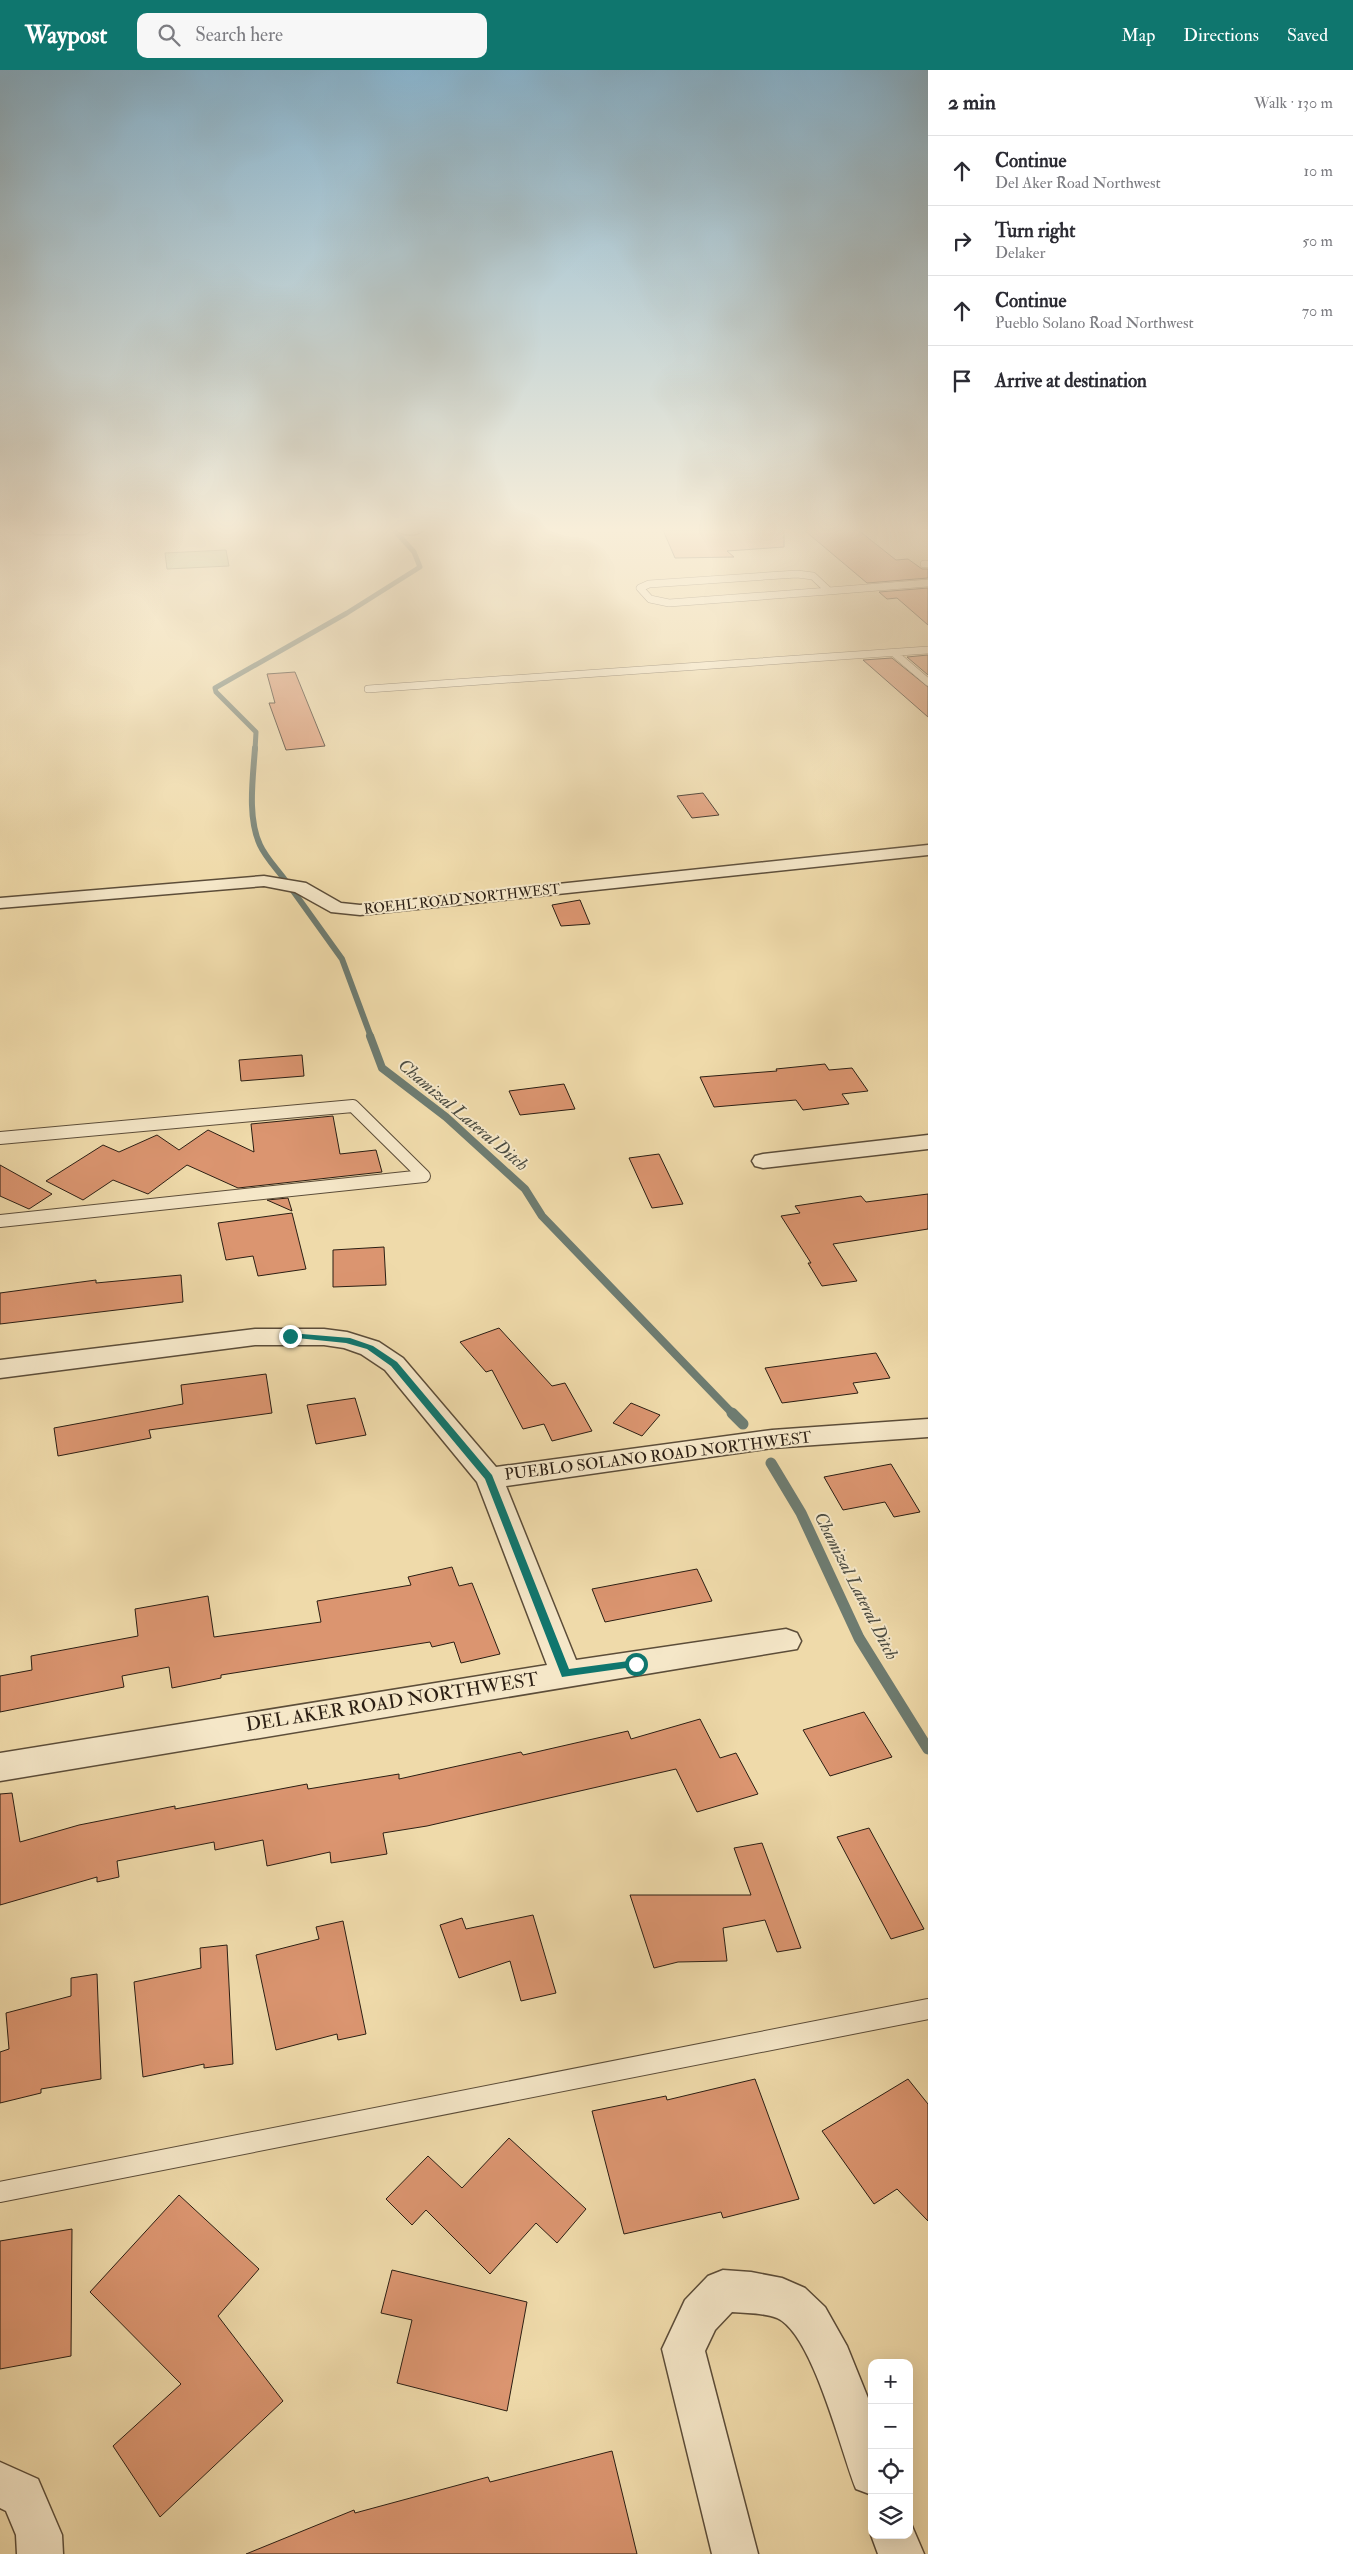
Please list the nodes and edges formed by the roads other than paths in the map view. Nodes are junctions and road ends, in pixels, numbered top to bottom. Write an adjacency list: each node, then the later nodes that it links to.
1 (928, 650): 2 (lane)
2 (894, 653): 3 (lane); 4 (lane)
3 (928, 682)
4 (368, 690)
5 (928, 850): 6 (street, ROEHL ROAD NORTHWEST)
6 (0, 902)
7 (0, 1138): 10 (lane)
8 (928, 1142): 9 (street)
9 (763, 1161)
10 (0, 1221)
11 (0, 1369): 13 (street, PUEBLO SOLANO ROAD NORTHWEST)
12 (928, 1428): 13 (street, PUEBLO SOLANO ROAD NORTHWEST)
13 (489, 1478): 15 (street)
14 (786, 1641): 15 (street, DEL AKER ROAD NORTHWEST)
15 (566, 1674): 16 (street, DEL AKER ROAD NORTHWEST)
16 (0, 1767)
17 (928, 2009): 18 (lane)
18 (0, 2192)
19 (868, 2461): 23 (street)
20 (0, 2484): 22 (street)
21 (895, 2539): 24 (street)
22 (40, 2554)
23 (736, 2554)
24 (901, 2554)

